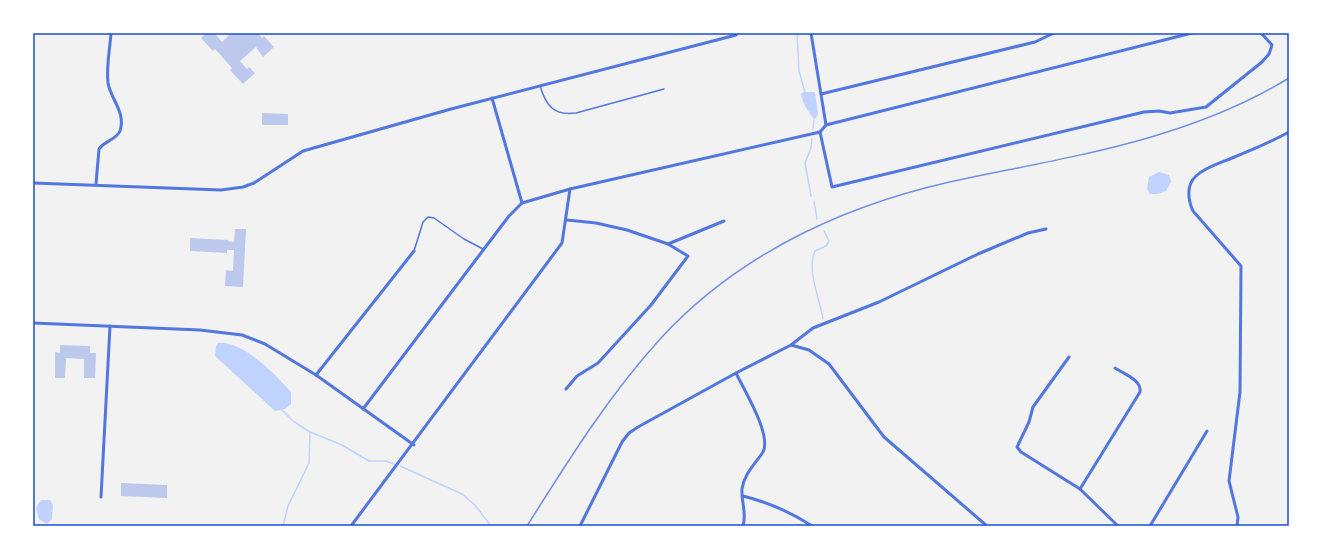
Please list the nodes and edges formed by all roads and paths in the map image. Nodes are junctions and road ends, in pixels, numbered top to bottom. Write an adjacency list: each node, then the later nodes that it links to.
1 (112, 33): 15 (street)
2 (737, 33): 7 (street)
3 (811, 33): 9 (street)
4 (1054, 33): 9 (street)
5 (1192, 33): 11 (street)
6 (1261, 33): 12 (street)
7 (540, 86): 8 (lane); 10 (street)
8 (664, 89)
9 (821, 94): 11 (street)
10 (492, 98): 15 (street); 17 (street)
11 (826, 125): 12 (street)
12 (820, 132): 16 (street)
13 (1289, 132): 45 (street)
14 (33, 183): 15 (street)
15 (96, 184)
16 (570, 189): 17 (street); 18 (street)
17 (522, 203): 22 (street)
18 (567, 220): 21 (street); 34 (street)
19 (724, 220): 21 (street)
20 (1046, 229): 26 (street)
21 (668, 244): 31 (street)
22 (484, 249): 23 (lane); 32 (street)
23 (414, 251): 30 (street)
24 (33, 323): 25 (street)
25 (110, 326): 30 (street); 37 (street)
26 (791, 345): 29 (street); 42 (street)
27 (1069, 357): 35 (street)
28 (1115, 368): 35 (street)
29 (736, 372): 36 (street); 39 (street)
30 (316, 375): 32 (street)
31 (566, 389)
32 (363, 410): 34 (street)
33 (1207, 430): 44 (street)
34 (414, 445): 38 (street)
35 (1080, 489): 43 (street)
36 (743, 496): 40 (street); 41 (street)
37 (101, 497)
38 (351, 526)
39 (580, 526)
40 (743, 526)
41 (812, 526)
42 (987, 526)
43 (1118, 526)
44 (1150, 526)
45 (1236, 526)

